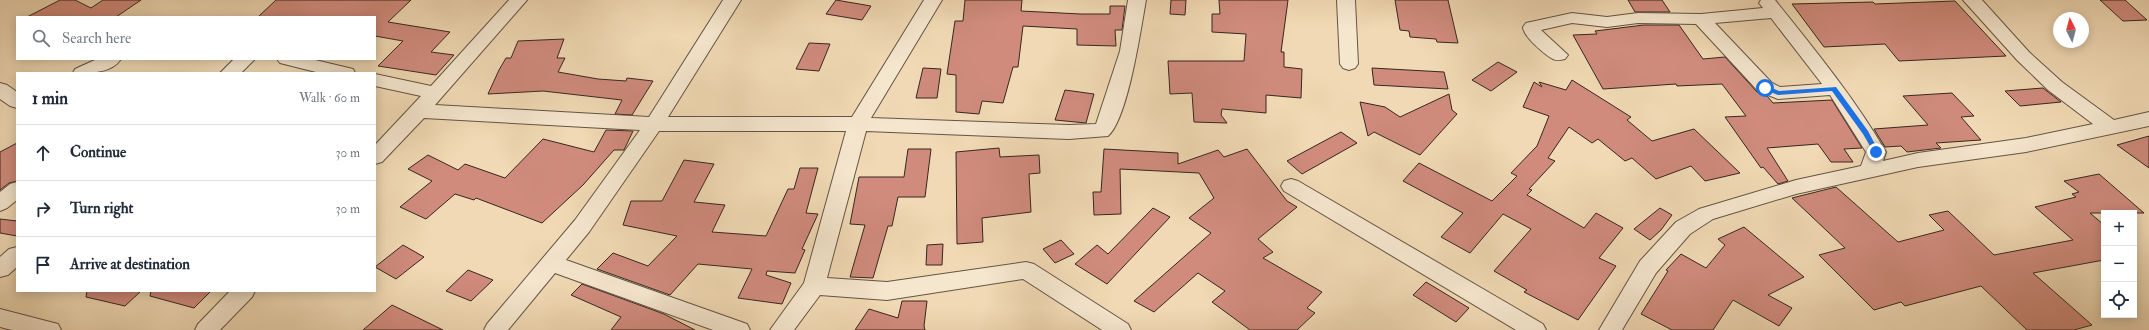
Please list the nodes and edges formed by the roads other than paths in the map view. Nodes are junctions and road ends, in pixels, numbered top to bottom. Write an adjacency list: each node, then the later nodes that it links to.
1 (518, 0): 20 (street)
2 (732, 0): 24 (street)
3 (933, 0): 25 (street)
4 (1137, 0): 25 (street)
5 (1346, 0): 13 (street)
6 (1972, 0): 26 (street)
7 (1771, 6): 8 (street); 18 (street)
8 (1701, 19): 9 (street); 18 (street)
9 (1559, 55)
10 (110, 60): 14 (street)
11 (245, 60): 15 (street)
12 (290, 60): 16 (street)
13 (1349, 64)
14 (84, 72)
15 (230, 72)
16 (342, 72)
17 (376, 80): 20 (street)
18 (1834, 88): 28 (street)
19 (0, 89): 21 (street)
20 (435, 94): 22 (street)
21 (16, 101)
22 (419, 111): 24 (street); 27 (street)
23 (2149, 119): 26 (street)
24 (654, 124): 25 (street); 33 (street)
25 (858, 124): 35 (street)
26 (2110, 127): 28 (street)
27 (376, 156)
28 (1869, 170): 45 (street)
29 (1291, 186): 44 (street)
30 (16, 190): 31 (street)
31 (0, 203)
32 (16, 256): 34 (street)
33 (552, 263): 40 (street); 41 (street)
34 (0, 269)
35 (814, 286): 42 (street); 43 (street)
36 (243, 292): 39 (street)
37 (0, 318): 38 (street)
38 (50, 330)
39 (206, 330)
40 (495, 330)
41 (739, 330)
42 (781, 330)
43 (1120, 330)
44 (1535, 330)
45 (1610, 330)

